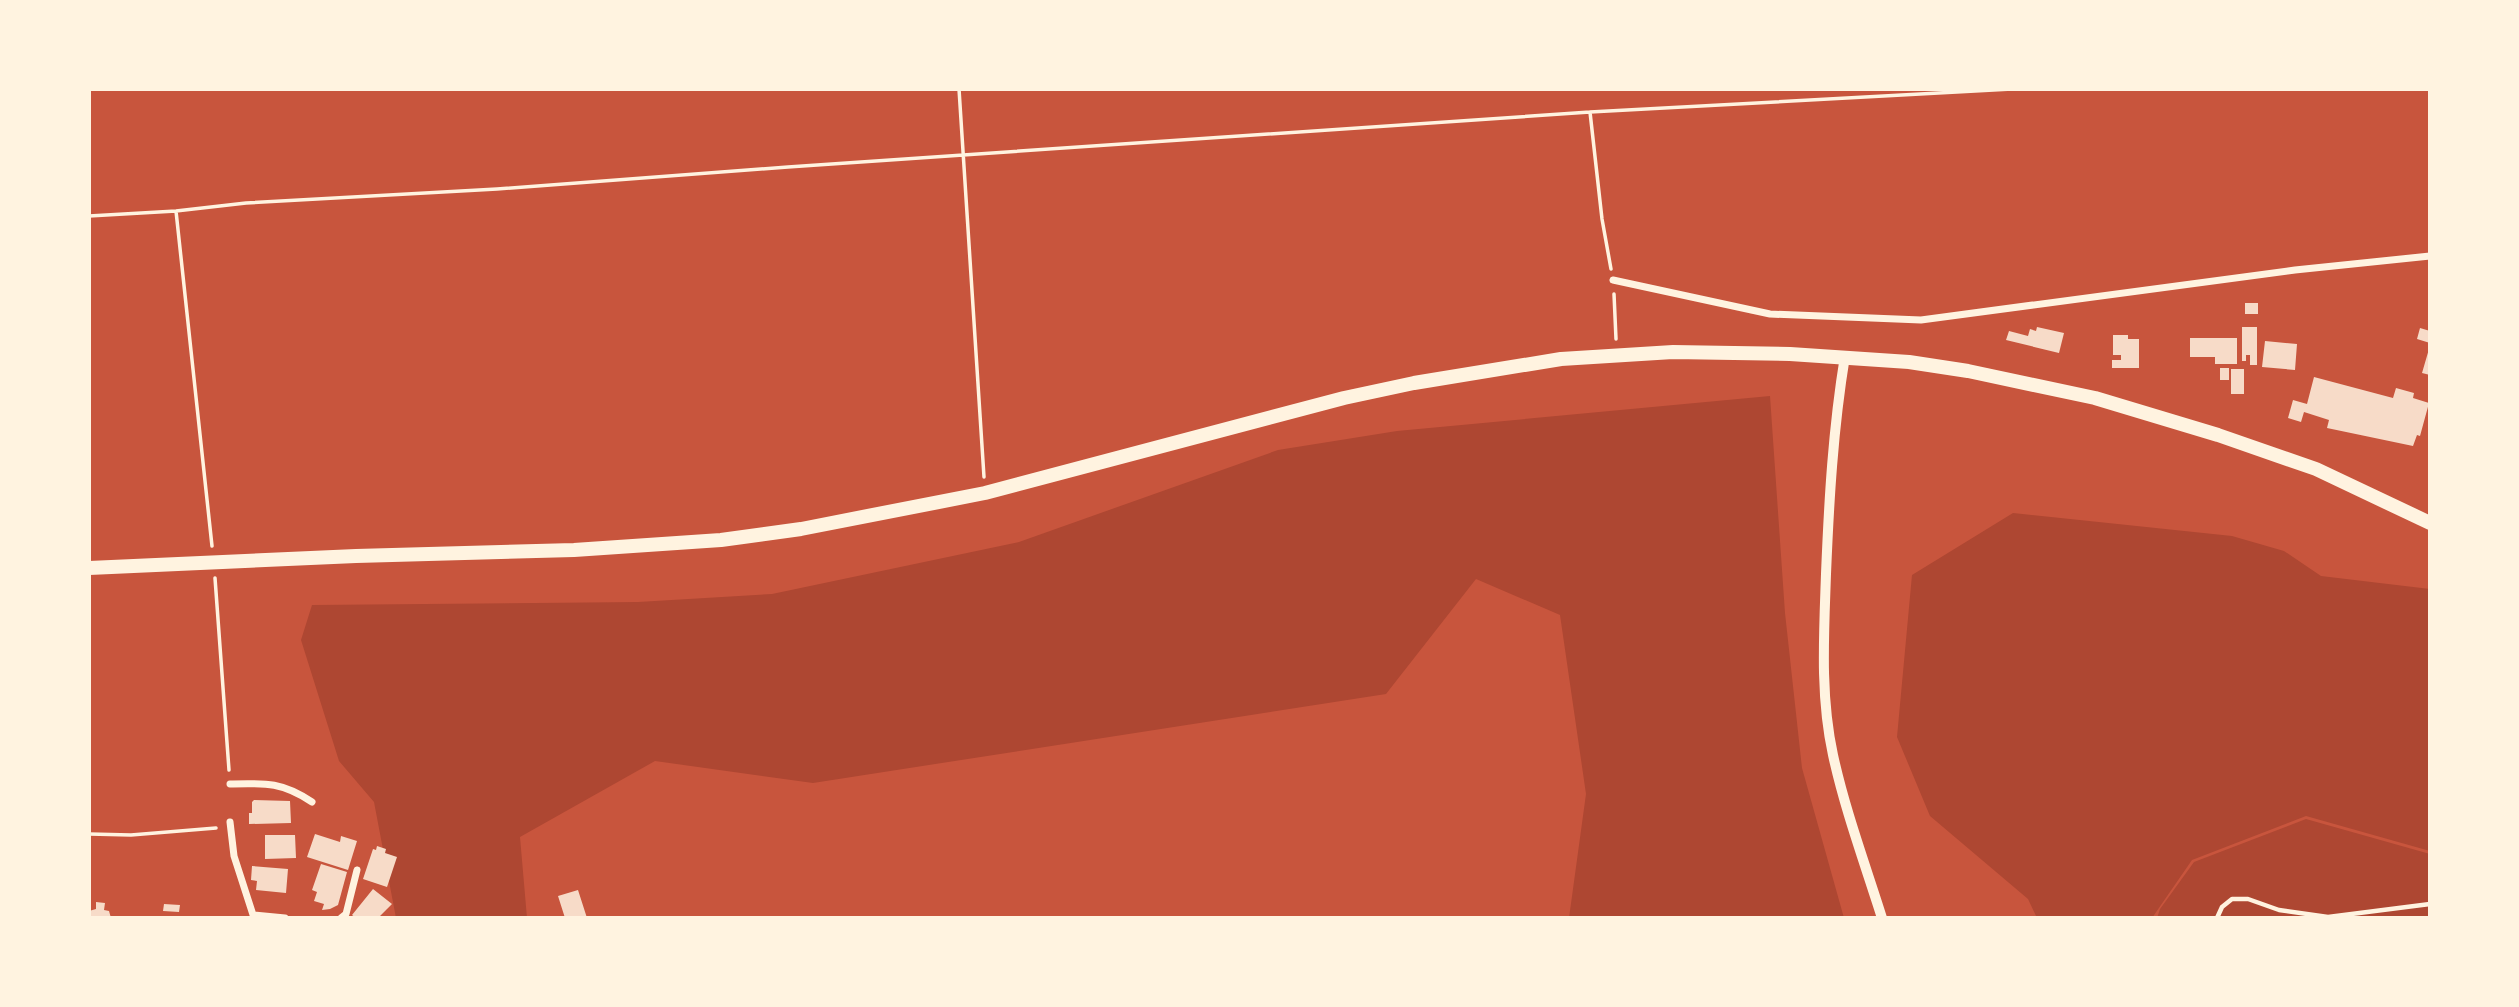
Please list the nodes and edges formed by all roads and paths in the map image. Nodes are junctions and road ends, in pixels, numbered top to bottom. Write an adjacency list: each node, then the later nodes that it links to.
1 (959, 89): 4 (path)
2 (2012, 89): 3 (path)
3 (1590, 112): 4 (path); 8 (path)
4 (962, 155): 5 (path); 11 (path)
5 (176, 211): 6 (path); 13 (path)
6 (89, 216)
7 (2430, 256): 8 (street)
8 (1613, 280): 9 (path)
9 (1617, 354): 10 (highway); 11 (highway)
10 (1845, 356): 12 (highway); 24 (street)
11 (985, 493): 13 (highway)
12 (2430, 523)
13 (214, 562): 14 (highway); 15 (path)
14 (89, 568)
15 (230, 784): 16 (street)
16 (312, 802)
17 (230, 822): 18 (path); 21 (street)
18 (89, 834)
19 (357, 870): 23 (street)
20 (2430, 904): 25 (lane)
21 (254, 916): 22 (street)
22 (285, 918)
23 (341, 918)
24 (1882, 918)
25 (2217, 918)

